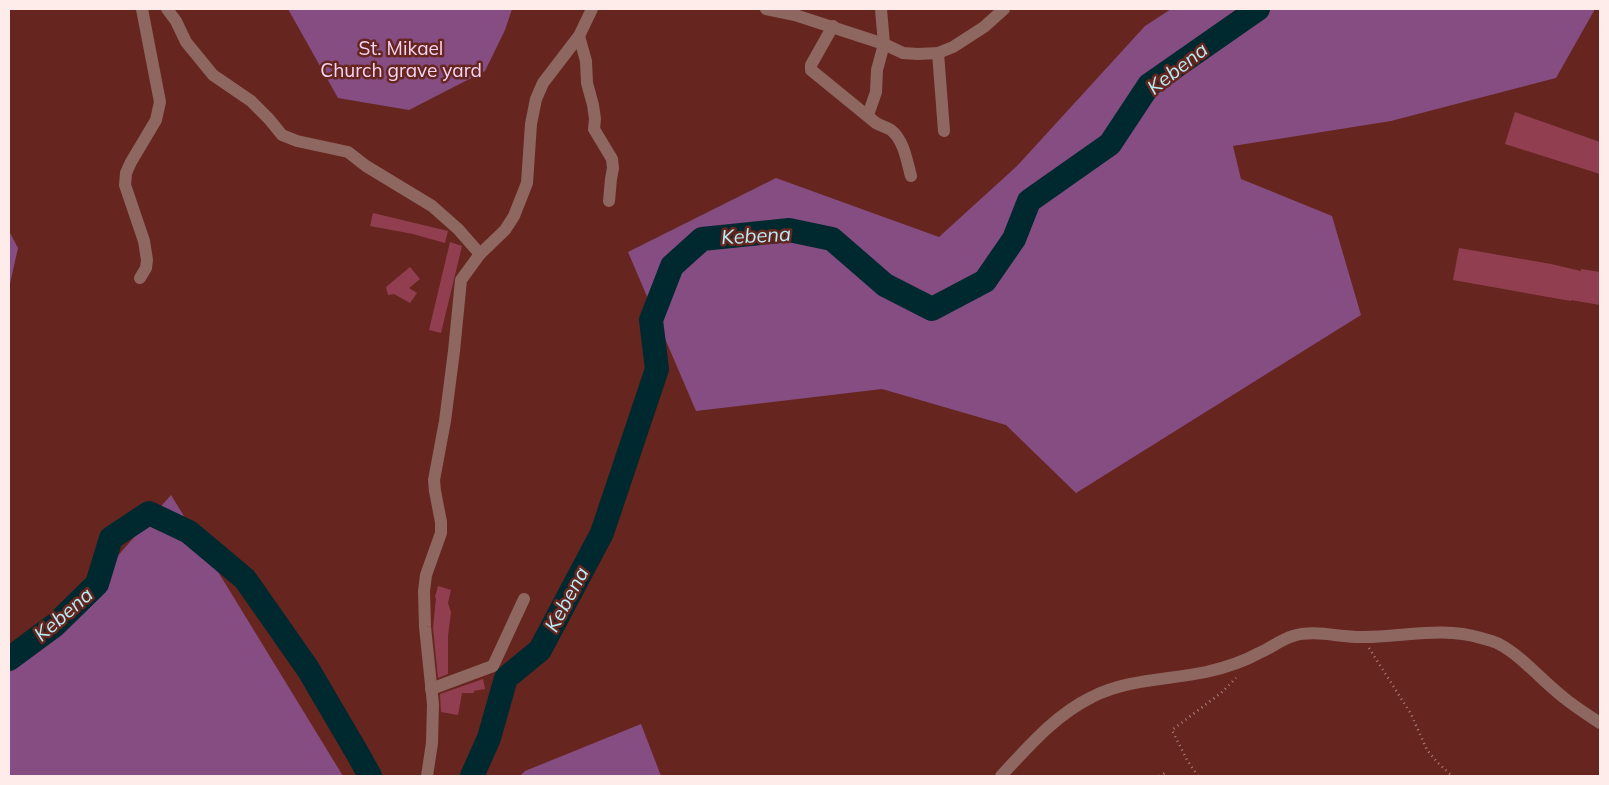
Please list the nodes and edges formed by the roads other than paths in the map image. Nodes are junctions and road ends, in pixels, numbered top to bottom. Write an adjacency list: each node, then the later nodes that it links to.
1 (142, 9): 16 (street)
2 (167, 9): 15 (street)
3 (592, 9): 8 (street)
4 (766, 9): 7 (street)
5 (881, 9): 9 (street)
6 (1004, 9): 10 (street)
7 (833, 26): 9 (street); 11 (street)
8 (579, 36): 14 (street); 15 (street)
9 (884, 44): 10 (street); 11 (street)
10 (938, 53): 12 (street)
11 (868, 115): 13 (street)
12 (944, 131)
13 (911, 176)
14 (609, 201)
15 (480, 254): 18 (street)
16 (140, 278)
17 (524, 599): 18 (street)
18 (431, 689): 20 (street)
19 (1600, 723): 21 (street)
20 (426, 776)
21 (1001, 776)

